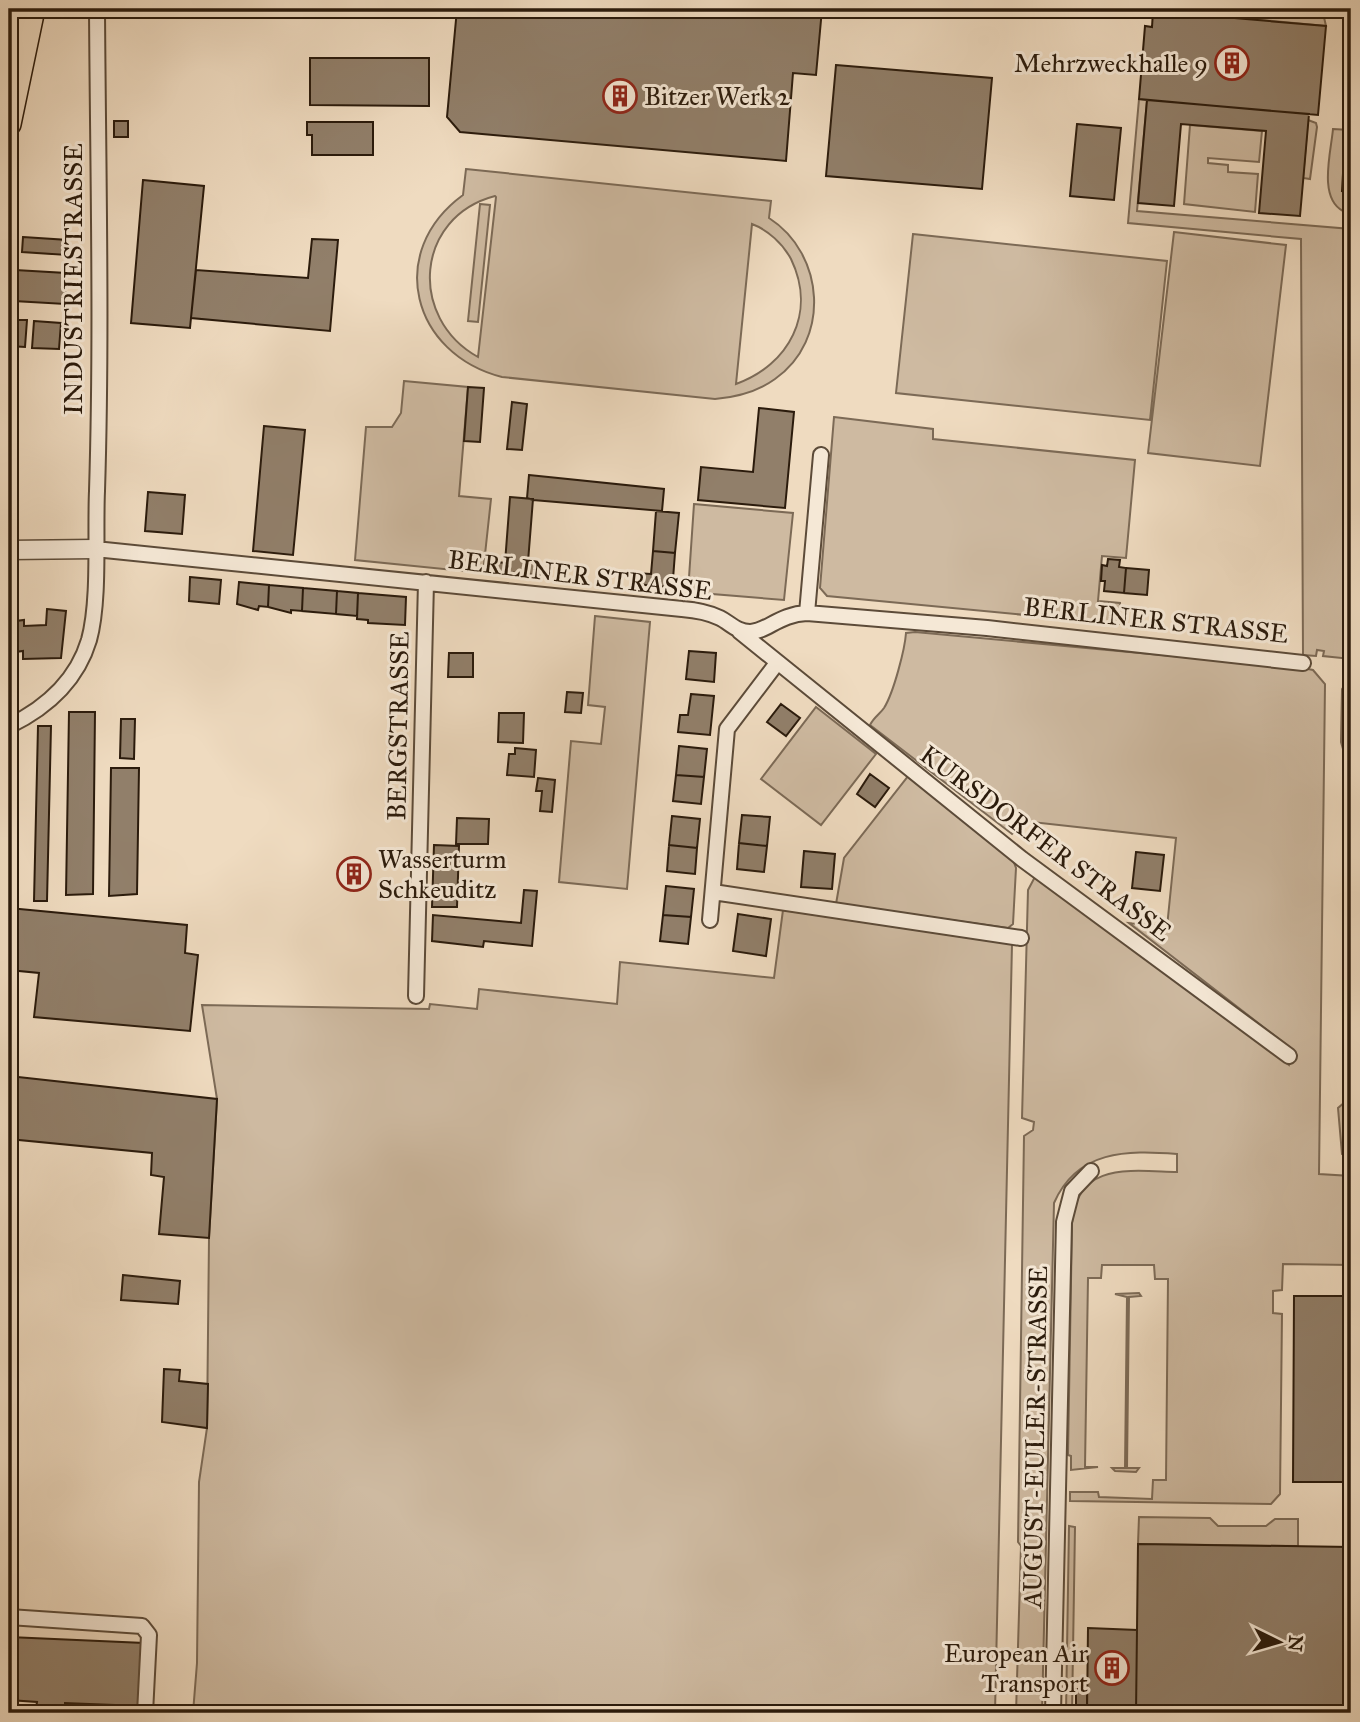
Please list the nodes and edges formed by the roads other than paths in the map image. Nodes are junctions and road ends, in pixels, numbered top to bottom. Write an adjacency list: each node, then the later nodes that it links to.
1 (14, 9): 4 (main road)
2 (33, 9): 5 (main road)
3 (97, 9): 7 (street, INDUSTRIESTRASSE)
4 (9, 33)
5 (9, 124)
6 (821, 455): 10 (street)
7 (95, 549): 8 (street, BERLINER STRASSE); 9 (street, BERLINER STRASSE); 14 (street, INDUSTRIESTRASSE)
8 (9, 550)
9 (426, 582): 11 (street, BERLINER STRASSE); 18 (street, BERGSTRASSE)
10 (807, 613): 11 (street, BERLINER STRASSE); 13 (street, BERLINER STRASSE)
11 (738, 630): 12 (street, KURSDORFER STRASSE)
12 (777, 663): 15 (street); 19 (street, KURSDORFER STRASSE)
13 (1303, 663)
14 (9, 726)
15 (713, 892): 16 (street); 17 (street)
16 (710, 920)
17 (1021, 937)
18 (416, 996)
19 (1289, 1056)
20 (1091, 1171): 23 (street, AUGUST-EULER-STRASSE)
21 (9, 1617): 22 (street)
22 (145, 1713)
23 (1054, 1713)

